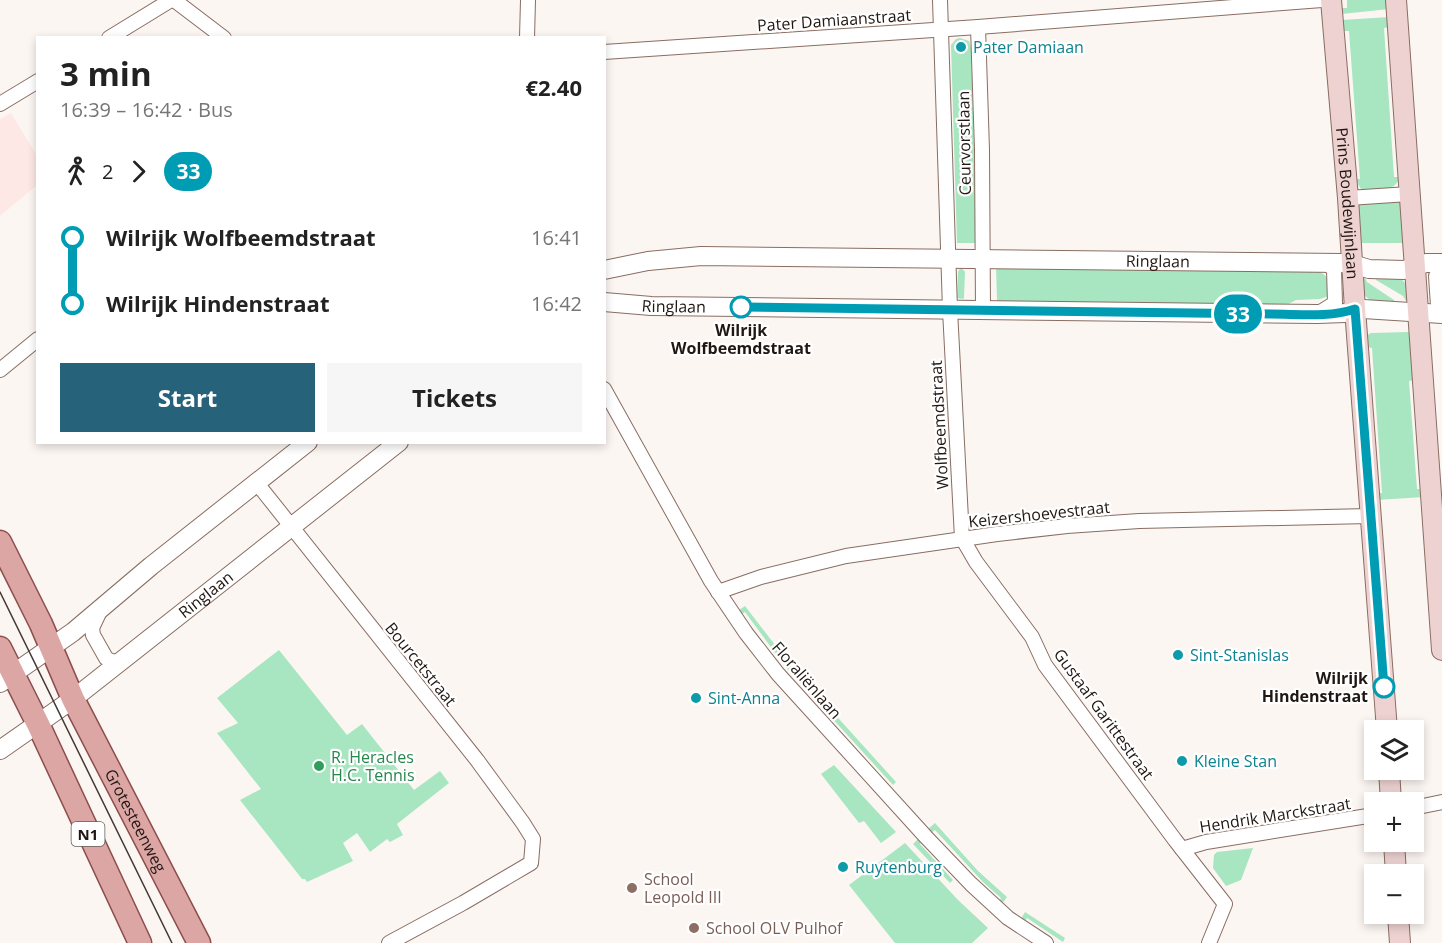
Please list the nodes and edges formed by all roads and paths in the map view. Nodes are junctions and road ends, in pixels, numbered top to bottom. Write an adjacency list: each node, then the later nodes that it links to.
1 (172, 0): 10 (street); 11 (street)
2 (528, 0): 12 (street)
3 (940, 0): 9 (street, Ceurvorstlaan)
4 (1316, 0): 5 (street); 8 (street, Pater Damiaanstraat)
5 (1322, 0)
6 (1331, 0): 17 (main road, Prins Boudewijnlaan)
7 (1396, 0): 16 (main road)
8 (978, 27): 9 (street, Pater Damiaanstraat); 19 (street, Ceurvorstlaan)
9 (941, 30): 13 (street, Pater Damiaanstraat); 18 (street, Ceurvorstlaan)
10 (112, 36)
11 (221, 36)
12 (527, 36)
13 (606, 52)
14 (36, 82): 15 (street)
15 (0, 104)
16 (1409, 194): 17 (street); 23 (main road)
17 (1348, 198): 22 (main road, Prins Boudewijnlaan)
18 (949, 259): 19 (street, Ringlaan); 24 (street, Ringlaan); 28 (street, Ceurvorstlaan)
19 (983, 259): 20 (street, Ringlaan); 29 (street, Ceurvorstlaan)
20 (1328, 263): 22 (street, Ringlaan); 32 (street)
21 (1442, 263): 23 (street, Ringlaan)
22 (1352, 264): 23 (street, Ringlaan); 27 (main road, Prins Boudewijnlaan)
23 (1414, 266): 30 (main road)
24 (606, 270)
25 (1442, 270): 31 (street)
26 (606, 302): 28 (street, Ringlaan)
27 (1355, 309): 30 (street, Ringlaan); 32 (street, Ringlaan); 39 (main road, Prins Boudewijnlaan)
28 (950, 310): 29 (street, Ringlaan); 41 (street, Wolfbeemdstraat)
29 (983, 310): 32 (street, Ringlaan)
30 (1418, 313): 31 (street, Ringlaan); 47 (main road)
31 (1442, 313)
32 (1317, 314)
33 (36, 341): 34 (street)
34 (0, 370)
35 (606, 393): 43 (street, Floraliënlaan)
36 (305, 444): 38 (street)
37 (396, 444): 40 (street, Ringlaan)
38 (256, 483): 40 (street); 44 (street)
39 (1370, 516): 41 (street, Keizershoevestraat); 51 (main road, Prins Boudewijnlaan)
40 (292, 527): 48 (street, Ringlaan); 61 (street, Bourcetstraat)
41 (962, 538): 43 (street, Keizershoevestraat); 57 (street, Gustaaf Garittestraat)
42 (0, 542): 46 (main road)
43 (718, 592): 62 (street, Floraliënlaan)
44 (100, 611): 46 (street); 48 (street)
45 (0, 648): 49 (main road, N1)
46 (52, 648): 49 (street); 50 (main road, Grotesteenweg)
47 (1442, 650)
48 (119, 662): 50 (street, Ringlaan)
49 (7, 678): 52 (main road, N1)
50 (73, 699): 52 (street, Ringlaan); 60 (main road, Grotesteenweg)
51 (1386, 720)
52 (38, 724): 53 (street, Ringlaan); 59 (main road, N1)
53 (0, 750)
54 (1442, 802): 55 (street)
55 (1424, 806)
56 (1364, 817): 57 (street, Hendrik Marckstraat)
57 (1182, 849): 63 (street, Gustaaf Garittestraat)
58 (1399, 924): 64 (main road)
59 (140, 943)
60 (199, 943)
61 (389, 943)
62 (1046, 943)
63 (1209, 943)
64 (1400, 943)

